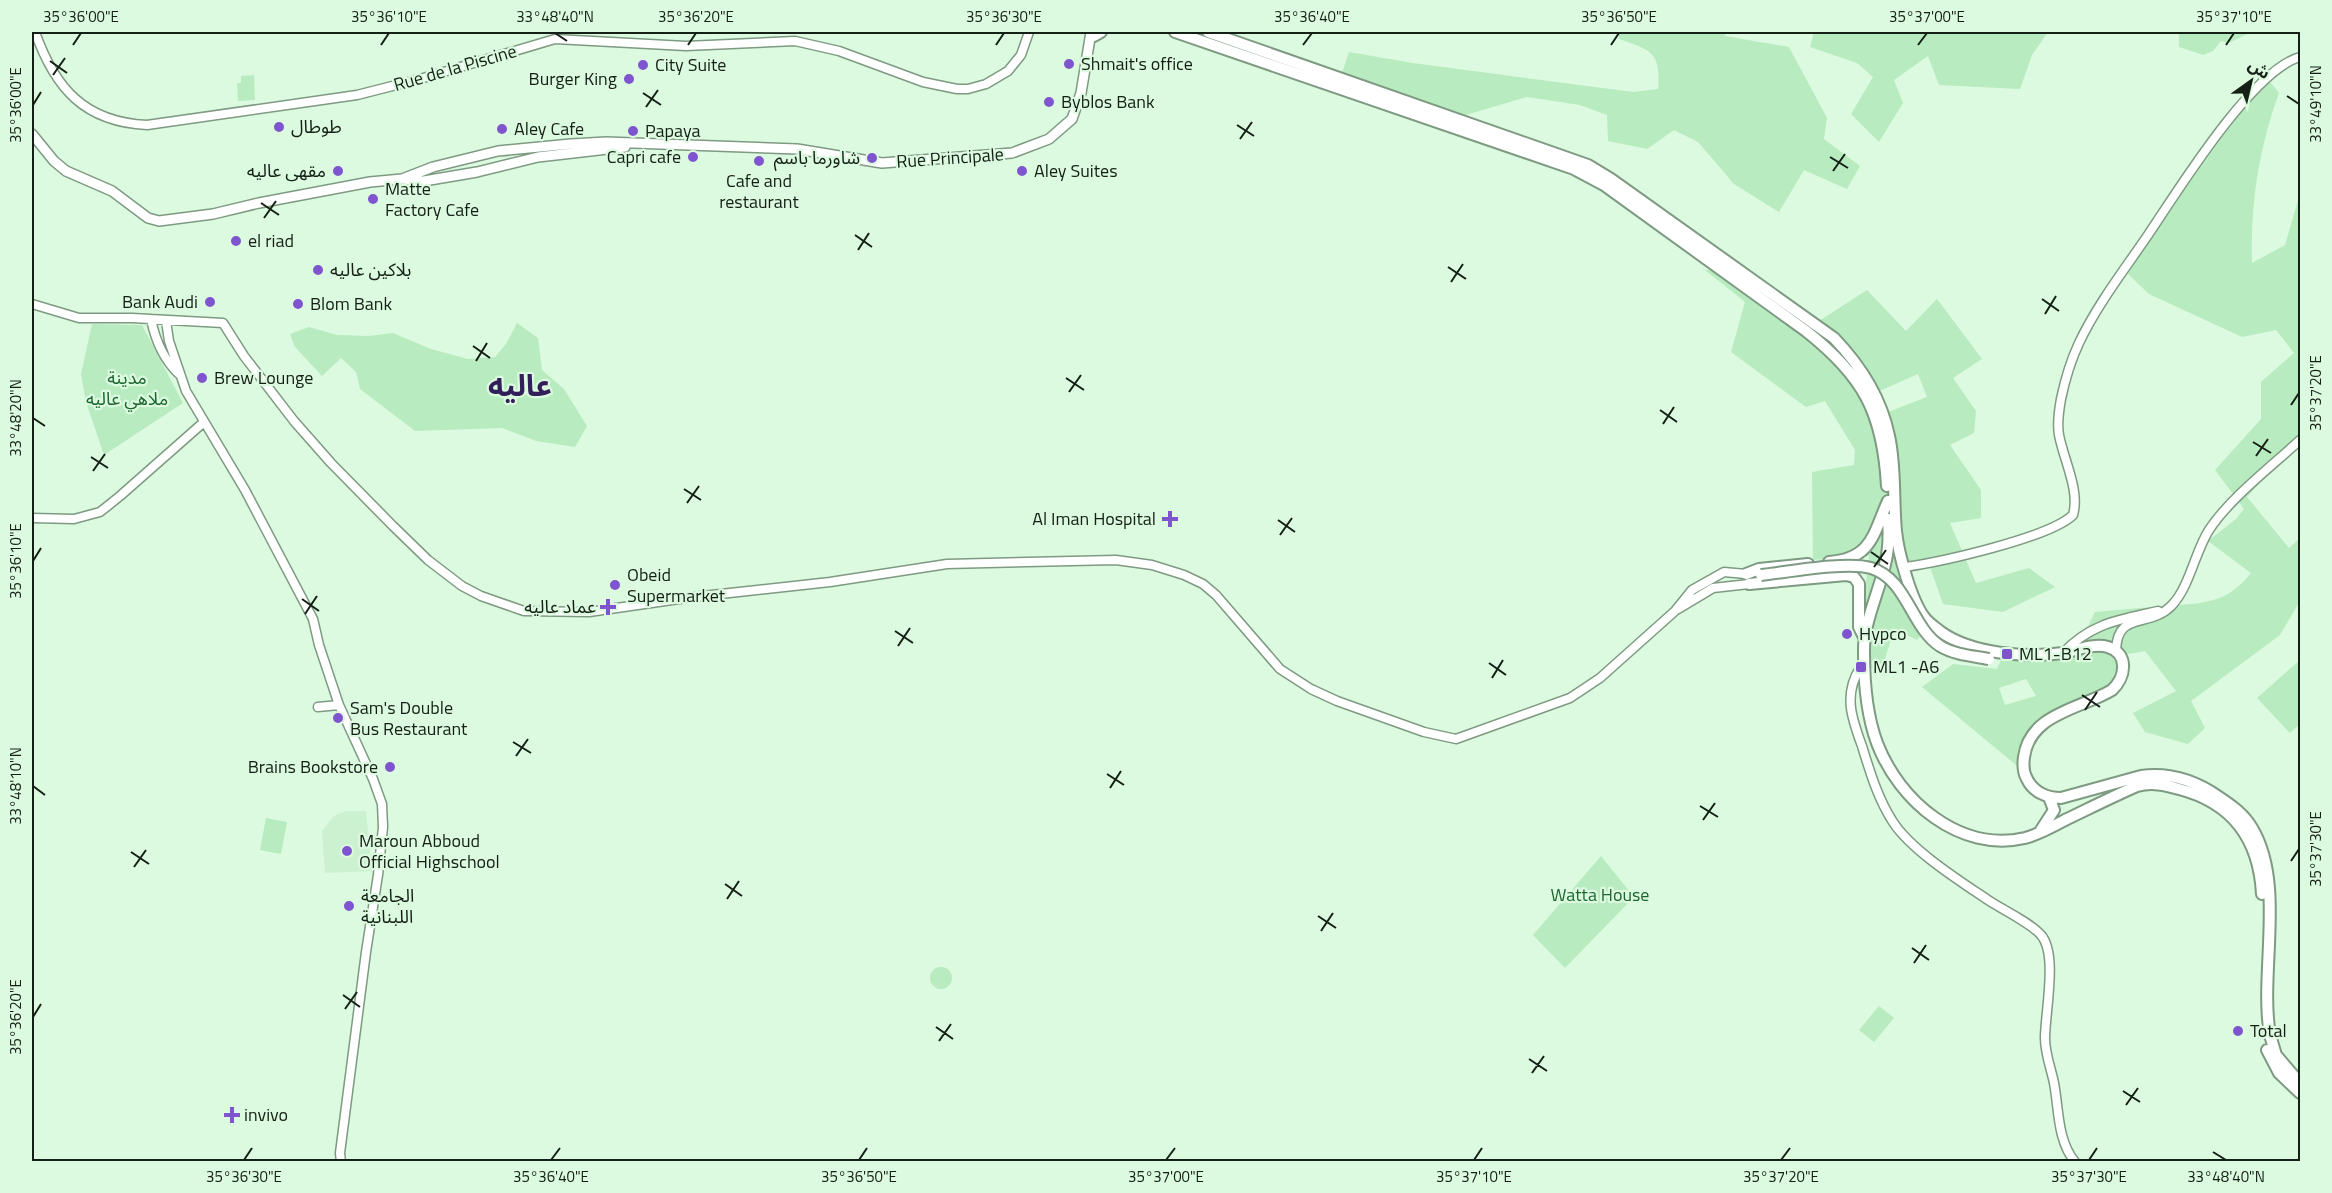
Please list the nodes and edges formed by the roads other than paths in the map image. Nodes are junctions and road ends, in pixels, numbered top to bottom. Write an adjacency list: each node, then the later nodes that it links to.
1 (35, 32): 2 (main road, Rue de la Piscine)
2 (1029, 32)
3 (1175, 32): 20 (highway)
4 (1208, 32): 22 (highway)
5 (1095, 34): 8 (main road, Rue Principale)
6 (2301, 57): 24 (main road)
7 (32, 134): 11 (main road)
8 (637, 144): 9 (main road); 10 (main road)
9 (473, 157): 10 (main road); 11 (main road)
10 (477, 172): 11 (main road)
11 (402, 179)
12 (32, 304): 13 (main road)
13 (151, 319): 14 (main road); 16 (main road)
14 (166, 321): 15 (main road); 30 (main road)
15 (169, 341): 16 (main road); 17 (main road)
16 (158, 343): 17 (main road)
17 (179, 375): 18 (main road)
18 (204, 422): 21 (main road); 36 (main road)
19 (2301, 440): 29 (main road)
20 (1888, 501): 22 (highway); 23 (highway)
21 (32, 518)
22 (1893, 542): 24 (highway); 28 (highway)
23 (1849, 559): 25 (highway); 26 (highway)
24 (1905, 567): 27 (highway)
25 (1846, 575): 26 (highway); 31 (highway)
26 (1747, 579): 30 (main road); 30 (main road); 34 (highway, bridge)
27 (1909, 584): 28 (highway); 34 (highway)
28 (1874, 604): 31 (highway)
29 (2169, 608): 32 (main road); 33 (main road)
30 (1675, 611)
31 (1865, 639): 35 (highway)
32 (2116, 651): 33 (highway); 38 (highway)
33 (2063, 653): 34 (highway)
34 (2025, 656)
35 (1865, 667): 39 (highway); 43 (main road)
36 (339, 705): 37 (main road); 42 (main road)
37 (318, 707)
38 (2049, 797): 39 (highway); 40 (highway)
39 (2039, 833): 41 (highway)
40 (2301, 1083)
41 (2301, 1093)
42 (342, 1161)
43 (2075, 1161)

